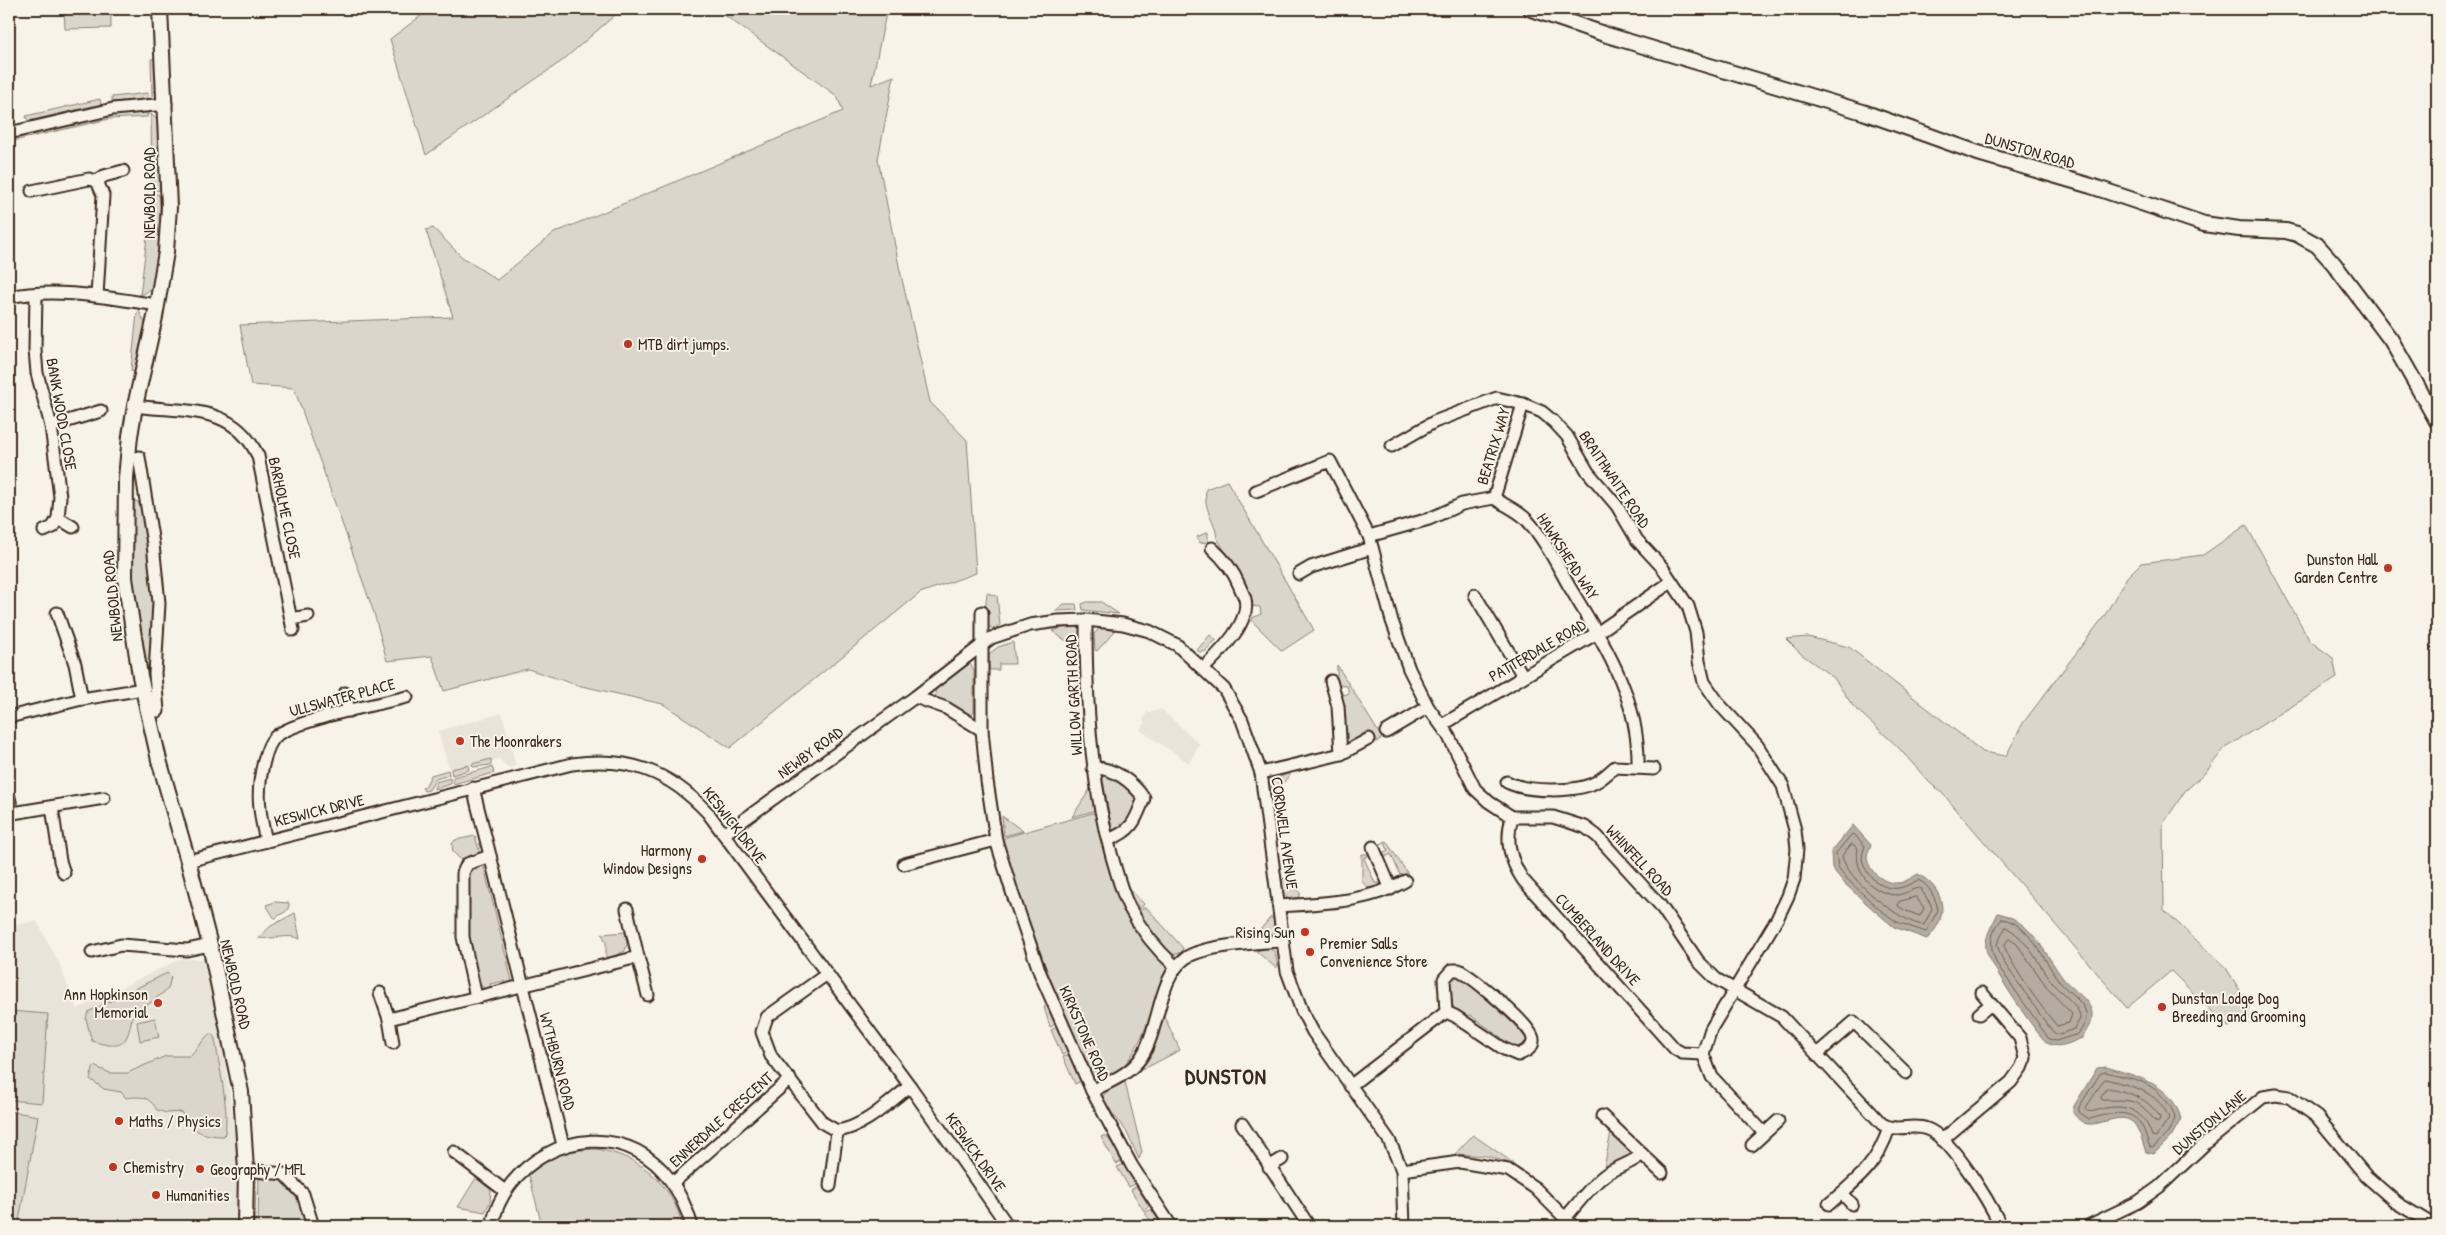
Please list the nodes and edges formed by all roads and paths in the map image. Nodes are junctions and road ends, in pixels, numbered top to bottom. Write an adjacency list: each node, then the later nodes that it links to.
1 (160, 9): 3 (main road, NEWBOLD ROAD)
2 (1531, 9): 15 (main road, DUNSTON ROAD)
3 (166, 104): 4 (street); 11 (main road, NEWBOLD ROAD)
4 (9, 133)
5 (123, 171): 6 (street)
6 (97, 181): 7 (street); 9 (street)
7 (32, 191)
8 (36, 294): 9 (street); 10 (street); 16 (street, BANK WOOD CLOSE)
9 (97, 296): 11 (street)
10 (9, 297)
11 (157, 306): 13 (main road, NEWBOLD ROAD)
12 (1523, 404): 17 (street, BRAITHWAITE ROAD); 20 (street, BEATRIX WAY); 28 (street, BRAITHWAITE ROAD)
13 (135, 406): 32 (street, BARHOLME CLOSE); 39 (main road, NEWBOLD ROAD)
14 (101, 411): 16 (street)
15 (2437, 421)
16 (51, 426): 21 (street, BANK WOOD CLOSE)
17 (1392, 446)
18 (139, 457): 45 (street)
19 (1256, 491): 24 (street)
20 (1494, 498): 24 (street); 34 (street, HAWKSHEAD WAY)
21 (58, 518): 22 (street); 23 (street)
22 (73, 527)
23 (44, 531)
24 (1369, 536): 26 (street)
25 (1212, 548): 36 (street)
26 (1372, 548): 27 (street); 44 (street)
27 (1298, 574)
28 (1671, 582): 34 (street, PATTERDALE ROAD); 84 (street, BRAITHWAITE ROAD)
29 (1475, 595): 37 (street)
30 (982, 612): 35 (street, KIRKSTONE ROAD)
31 (57, 613): 43 (street)
32 (308, 616)
33 (1086, 620): 35 (street, CORDWELL AVENUE); 36 (street, CORDWELL AVENUE); 54 (street, WILLOW GARTH ROAD)
34 (1597, 633): 37 (street, PATTERDALE ROAD); 53 (street, HAWKSHEAD WAY)
35 (980, 645): 42 (street, NEWBY ROAD); 49 (street, KIRKSTONE ROAD)
36 (1202, 669): 56 (street, CORDWELL AVENUE)
37 (1523, 676): 48 (street, PATTERDALE ROAD)
38 (1331, 680): 52 (street)
39 (143, 689): 43 (street); 70 (main road, NEWBOLD ROAD)
40 (345, 693): 46 (street)
41 (407, 696): 46 (street, ULLSWATER PLACE)
42 (915, 697): 49 (street); 64 (street, NEWBY ROAD)
43 (82, 699): 47 (street)
44 (1428, 707): 48 (street); 50 (street)
45 (158, 711)
46 (349, 711): 65 (street, ULLSWATER PLACE)
47 (9, 717)
48 (1442, 725): 63 (street)
49 (982, 730): 66 (street, KIRKSTONE ROAD)
50 (1386, 732)
51 (1368, 739): 52 (street)
52 (1341, 754): 56 (street)
53 (1638, 767): 55 (street); 57 (street)
54 (1093, 768): 67 (street, WILLOW GARTH ROAD); 67 (street, WILLOW GARTH ROAD)
55 (1654, 769)
56 (1261, 773): 75 (street, CORDWELL AVENUE)
57 (1507, 782)
58 (473, 788): 64 (street, KESWICK DRIVE); 65 (street, KESWICK DRIVE); 69 (street, WYTHBURN ROAD)
59 (9, 798): 62 (street)
60 (104, 798): 61 (street)
61 (52, 807): 62 (street); 72 (street)
62 (11, 813)
63 (1512, 817): 84 (street, WHINFELL ROAD); 94 (street, CUMBERLAND DRIVE)
64 (724, 834): 82 (street, KESWICK DRIVE)
65 (266, 840): 70 (street, KESWICK DRIVE)
66 (996, 840): 71 (street); 100 (street, KIRKSTONE ROAD)
67 (1108, 840): 81 (street, WILLOW GARTH ROAD)
68 (1373, 847): 74 (street)
69 (490, 856): 83 (street, WYTHBURN ROAD); 88 (street)
70 (188, 861): 78 (main road, NEWBOLD ROAD)
71 (904, 864)
72 (64, 873)
73 (1405, 881): 74 (street)
74 (1391, 889): 75 (street)
75 (1279, 906): 77 (street, CORDWELL AVENUE)
76 (627, 909): 80 (street)
77 (1281, 940): 81 (street); 99 (street, CORDWELL AVENUE)
78 (210, 945): 79 (street); 114 (main road, NEWBOLD ROAD)
79 (92, 952)
80 (638, 957): 83 (street); 87 (street)
81 (1175, 966): 100 (street)
82 (827, 974): 97 (street, ENNERDALE CRESCENT); 98 (street, KESWICK DRIVE)
83 (522, 986): 88 (street); 108 (street, WYTHBURN ROAD)
84 (1734, 990): 94 (street, BRAITHWAITE ROAD); 95 (street, WHINFELL ROAD)
85 (380, 993): 92 (street)
86 (1982, 993): 89 (street)
87 (648, 995)
88 (476, 997): 92 (street)
89 (1991, 1004): 91 (street); 107 (street)
90 (1446, 1012): 90 (street); 99 (street)
91 (1980, 1014)
92 (389, 1019): 93 (street)
93 (393, 1043)
94 (1703, 1054): 106 (street)
95 (1818, 1054): 96 (street); 104 (street, WHINFELL ROAD)
96 (1906, 1072)
97 (790, 1079): 105 (street, ENNERDALE CRESCENT); 117 (street, ENNERDALE CRESCENT)
98 (910, 1086): 105 (street); 129 (street, KESWICK DRIVE)
99 (1350, 1086): 115 (street, CORDWELL AVENUE)
100 (1092, 1091): 130 (street, KIRKSTONE ROAD)
101 (1602, 1116): 111 (street)
102 (1778, 1121): 106 (street)
103 (1242, 1124): 113 (street)
104 (1888, 1128): 107 (street); 120 (street)
105 (837, 1132): 118 (street)
106 (1764, 1134): 109 (street)
107 (1942, 1140): 133 (street)
108 (563, 1145): 117 (street); 119 (street)
109 (1752, 1145)
110 (454, 1152): 119 (street)
111 (1642, 1154): 116 (street); 123 (street)
112 (1282, 1159): 113 (street)
113 (1268, 1167): 131 (street)
114 (246, 1170): 125 (main road, NEWBOLD ROAD); 126 (street)
115 (1402, 1170): 123 (street); 132 (street, CORDWELL AVENUE)
116 (1662, 1173)
117 (673, 1183): 128 (street)
118 (830, 1186)
119 (505, 1192): 127 (street)
120 (1842, 1193): 121 (street); 122 (street)
121 (1830, 1204)
122 (1852, 1204)
123 (1570, 1222)
124 (2437, 1224): 134 (street, DUNSTON LANE)
125 (245, 1226)
126 (313, 1226)
127 (492, 1226)
128 (692, 1226)
129 (1008, 1226)
130 (1171, 1226)
131 (1309, 1226)
132 (1404, 1226)
133 (2001, 1226)
134 (2088, 1226)

